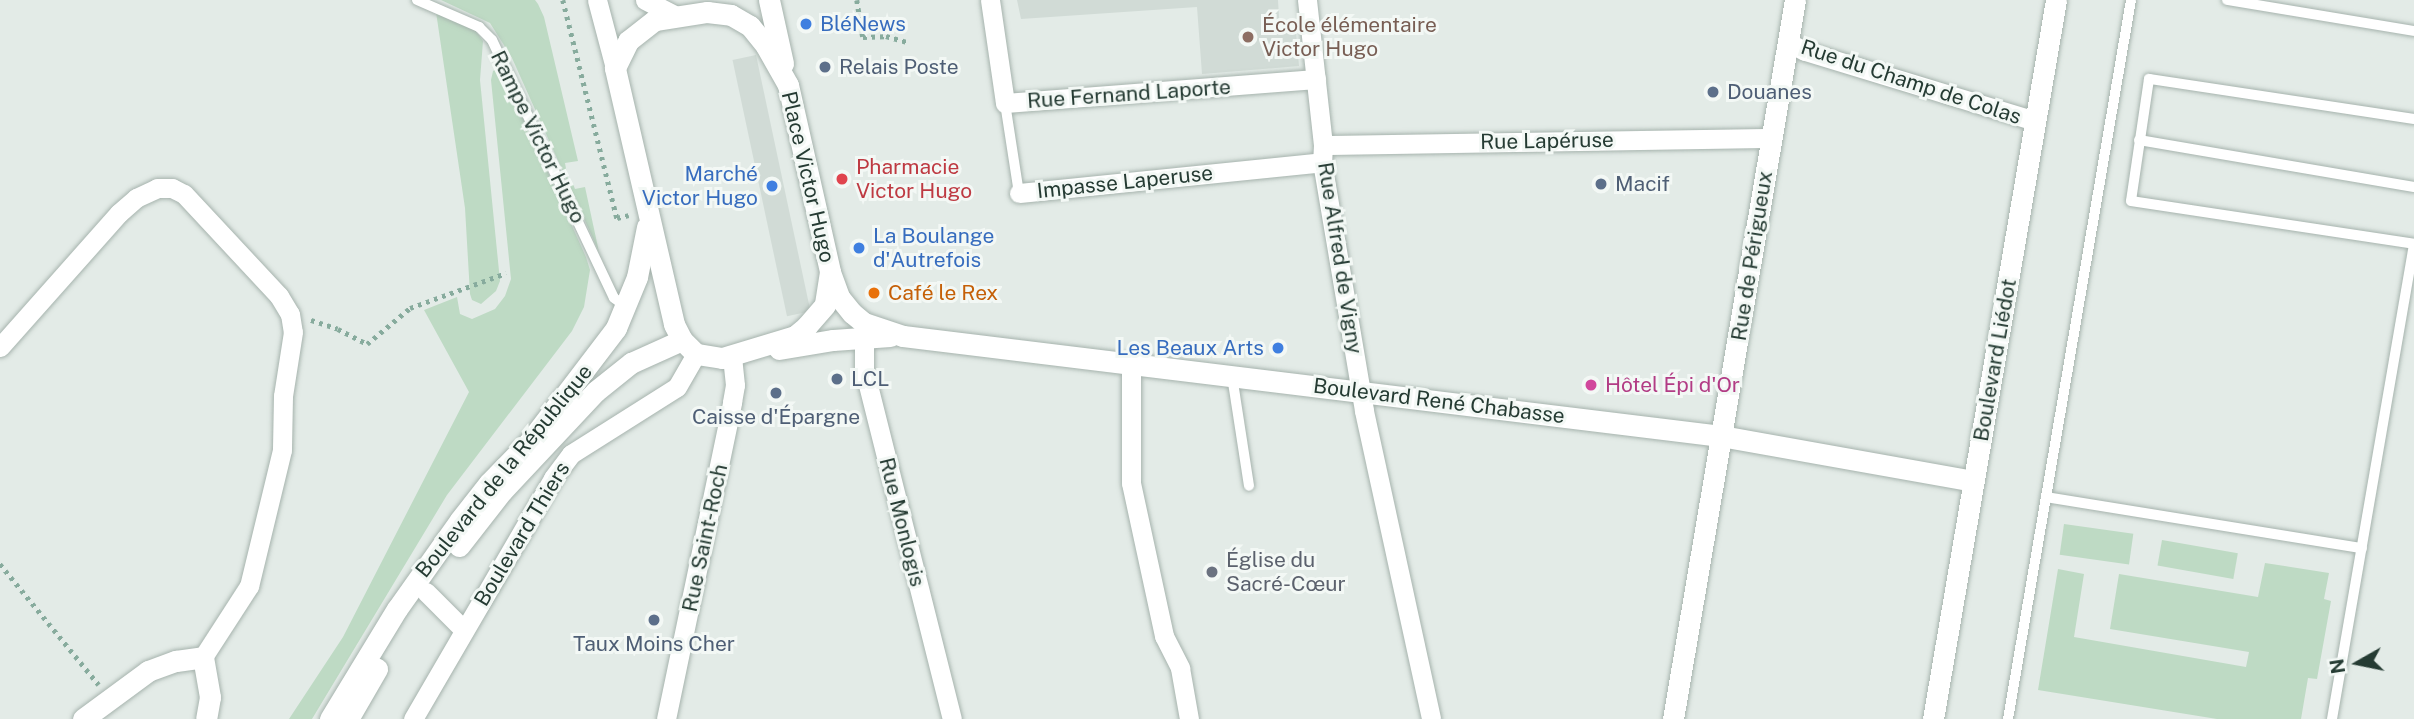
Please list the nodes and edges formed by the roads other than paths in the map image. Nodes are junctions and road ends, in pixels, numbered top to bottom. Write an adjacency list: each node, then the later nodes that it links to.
1 (417, 0): 29 (lane, Rampe Victor Hugo)
2 (597, 0): 15 (street)
3 (645, 0): 12 (street)
4 (769, 0): 17 (main road)
5 (989, 0): 18 (street, Rue Fernand Laporte)
6 (1307, 0): 16 (street, Rue Alfred de Vigny)
7 (1795, 0): 14 (main road, Rue de Périgueux)
8 (2056, 0): 20 (main road, Boulevard Liédot)
9 (2131, 0): 40 (lane)
10 (2227, 0): 13 (lane)
11 (712, 6): 12 (main road, Place Victor Hugo); 17 (main road, Place Victor Hugo)
12 (675, 15): 15 (main road, Place Victor Hugo)
13 (2414, 31)
14 (1787, 42): 20 (street, Rue du Champ de Colas); 21 (main road, Rue de Périgueux)
15 (615, 68): 26 (main road)
16 (1316, 79): 18 (street, Rue Fernand Laporte); 23 (street, Rue Alfred de Vigny)
17 (788, 85): 28 (main road, Place Victor Hugo)
18 (1005, 103): 25 (lane, Impasse Laperuse)
19 (2414, 118): 22 (lane)
20 (2036, 121): 38 (main road, Boulevard Liédot)
21 (1771, 138): 23 (street, Rue Lapéruse); 37 (main road, Rue de Périgueux)
22 (2139, 140): 24 (lane); 27 (lane)
23 (1322, 154): 25 (street, Impasse Laperuse); 36 (street, Rue Alfred de Vigny)
24 (2414, 187)
25 (1019, 193)
26 (639, 212): 29 (main road, Boulevard de la République); 32 (main road)
27 (2414, 245): 41 (lane)
28 (830, 272): 30 (main road); 33 (main road, Place Victor Hugo)
29 (626, 307): 47 (main road, Boulevard de la République)
30 (863, 331): 33 (main road, Boulevard René Chabasse); 34 (main road, Boulevard René Chabasse); 51 (street, Rue Monlogis)
31 (0, 347): 44 (street)
32 (689, 347): 33 (main road, Place Victor Hugo); 42 (main road, Boulevard de la République); 43 (street, Boulevard Thiers)
33 (732, 357): 50 (street, Rue Saint-Roch)
34 (1131, 364): 35 (main road, Boulevard René Chabasse); 52 (street)
35 (1232, 376): 36 (main road, Boulevard René Chabasse); 39 (lane)
36 (1362, 391): 37 (main road, Boulevard René Chabasse); 53 (street, Rue Alfred de Vigny)
37 (1721, 436): 38 (main road, Boulevard René Chabasse); 54 (main road, Rue de Périgueux)
38 (1973, 481): 55 (main road, Boulevard Liédot)
39 (1249, 486)
40 (2046, 497): 41 (lane); 56 (lane)
41 (2362, 548): 57 (lane)
42 (426, 592): 43 (street); 48 (main road, Boulevard de la République)
43 (464, 630): 49 (street, Boulevard Thiers)
44 (203, 657): 45 (main road); 46 (main road)
45 (83, 719)
46 (206, 719)
47 (330, 719)
48 (348, 719)
49 (413, 719)
50 (666, 719)
51 (953, 719)
52 (1189, 719)
53 (1431, 719)
54 (1673, 719)
55 (1933, 719)
56 (2008, 719)
57 (2332, 719)

